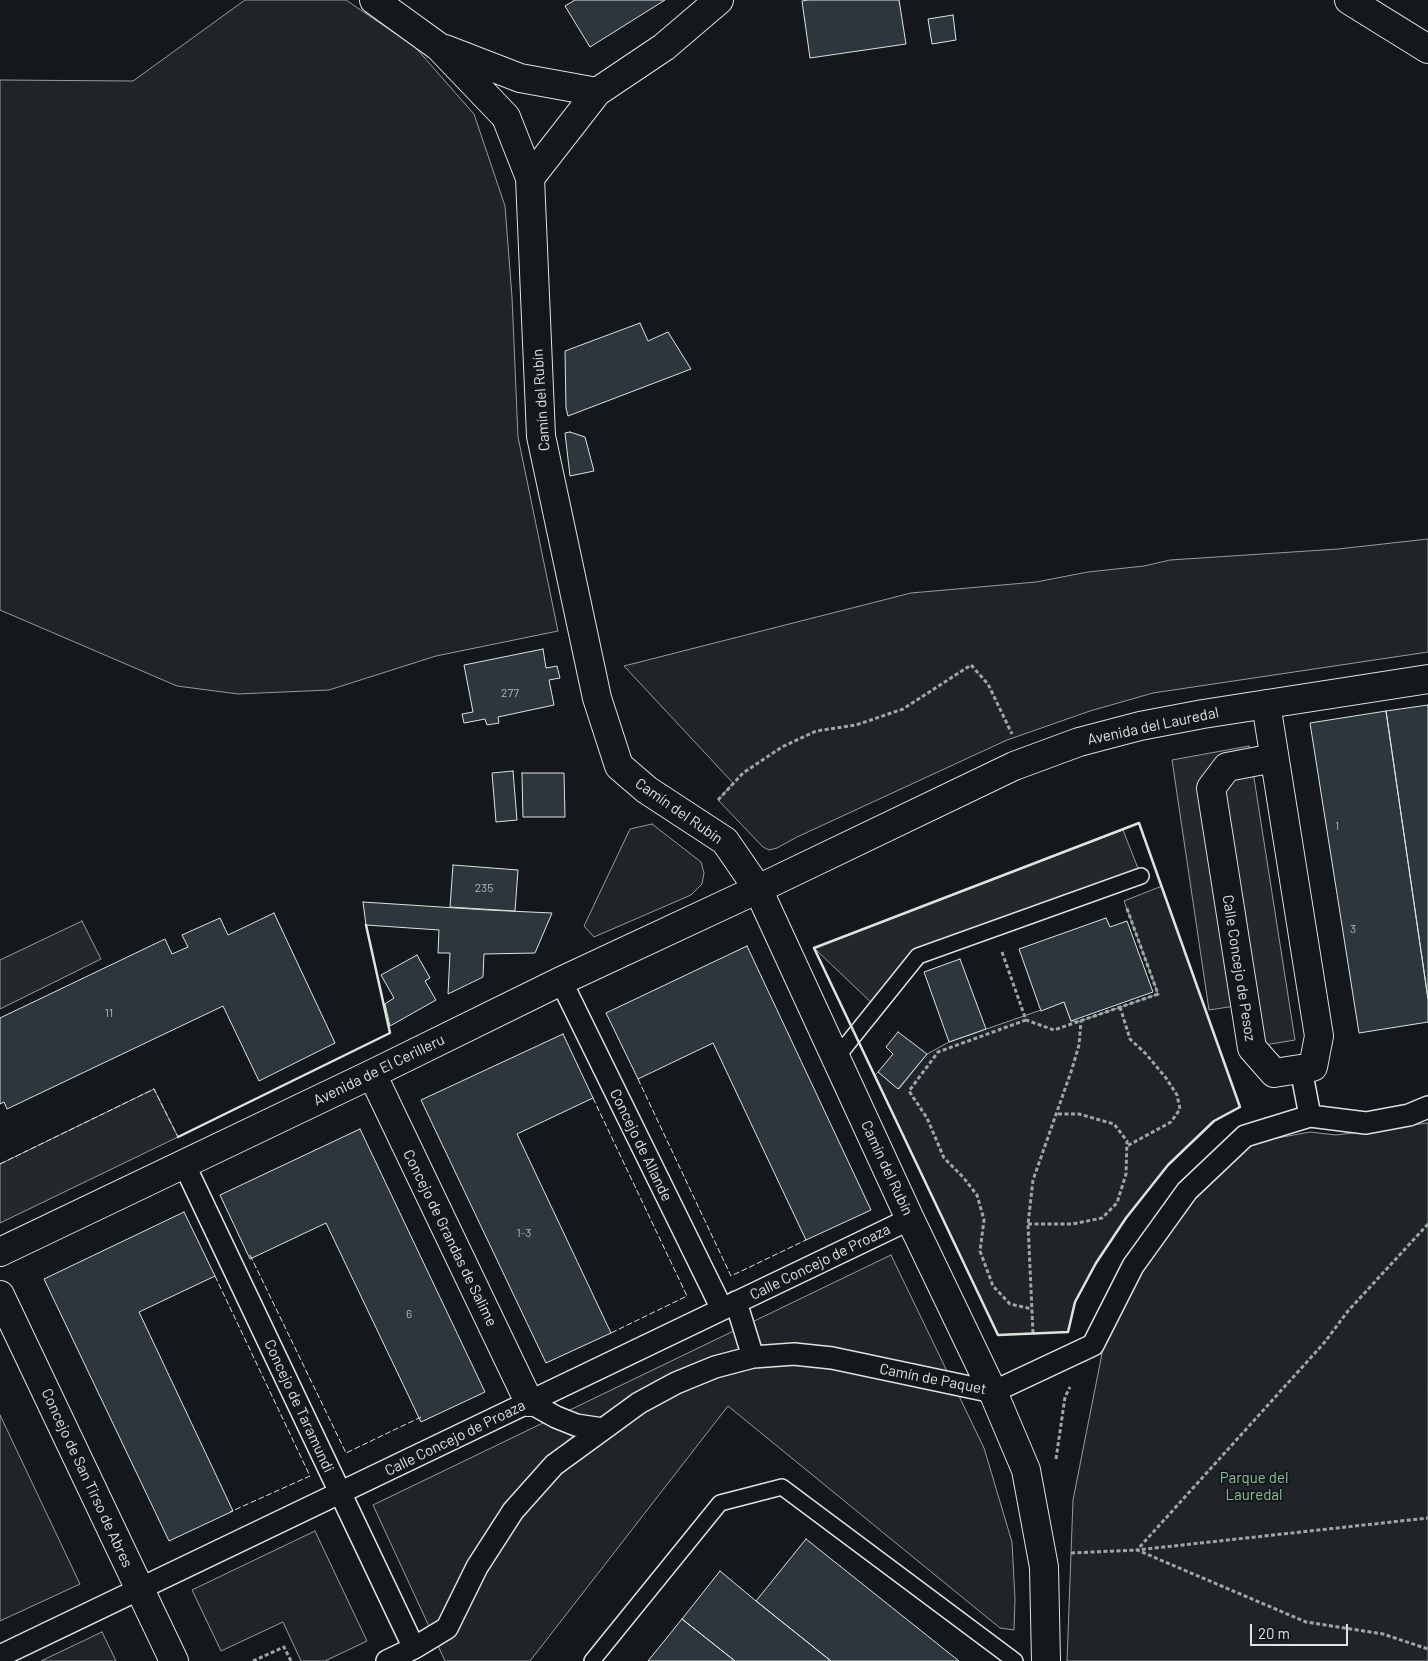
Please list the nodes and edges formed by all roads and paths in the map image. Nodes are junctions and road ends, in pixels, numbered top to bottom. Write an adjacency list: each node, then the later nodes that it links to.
1 (374, 0): 4 (street, Camín del Rubín)
2 (719, 0): 6 (street)
3 (1349, 0): 5 (street)
4 (439, 47): 6 (street); 7 (street, Camín del Rubín)
5 (1428, 49)
6 (597, 92): 7 (street)
7 (530, 178): 12 (street, Camín del Rubín)
8 (1428, 679): 9 (street, Avenida del Lauredal)
9 (1266, 704): 10 (street); 11 (street, Avenida del Lauredal)
10 (1274, 758): 22 (street); 22 (street, Calle Concejo de Pesoz)
11 (1026, 762): 12 (path); 14 (street, Avenida del Lauredal)
12 (697, 823): 14 (street, Camín del Rubín)
13 (1140, 876): 16 (lane)
14 (758, 889): 17 (street, Avenida de El Cerilleru); 21 (street, Camín del Rubín)
15 (1124, 900): 18 (path)
16 (993, 928): 19 (path); 21 (lane)
17 (561, 981): 23 (street, Avenida de El Cerilleru); 34 (street, Concejo de Allande)
18 (1120, 1007): 20 (path); 27 (path)
19 (1026, 1020): 20 (path); 35 (path)
20 (1080, 1021): 25 (path)
21 (836, 1058): 29 (street, Camín del Rubín)
22 (1301, 1069): 26 (street)
23 (372, 1074): 28 (street, Avenida de El Cerilleru); 40 (street, Concejo de Grandas de Salime)
24 (1428, 1107): 26 (street)
25 (1057, 1114): 27 (path); 30 (path)
26 (1310, 1116): 37 (street)
27 (1127, 1146): 30 (path)
28 (184, 1164): 32 (street, Avenida de El Cerilleru); 43 (street, Concejo de Taramundi)
29 (910, 1219): 34 (street, Calle Concejo de Proaza); 39 (street, Camín del Rubín)
30 (1028, 1224): 35 (path)
31 (1428, 1224): 45 (path)
32 (0, 1252)
33 (0, 1295): 47 (street, Concejo de San Tirso de Abres)
34 (729, 1306): 38 (street, Concejo de Allande); 40 (street, Calle Concejo de Proaza)
35 (1032, 1309): 36 (path)
36 (1033, 1333)
37 (1093, 1346): 39 (street, Camín de Paquet); 42 (path)
38 (753, 1357): 39 (street, Camín de Paquet); 41 (street, Camín de Paquet)
39 (993, 1392): 57 (street, Camín del Rubín)
40 (529, 1402): 41 (street); 43 (street, Calle Concejo de Proaza)
41 (603, 1429): 48 (street, Camín de Paquet)
42 (1056, 1466)
43 (340, 1493): 47 (street, Calle Concejo de Proaza); 48 (street, Concejo de Taramundi)
44 (1428, 1518): 45 (path)
45 (1137, 1550): 46 (path); 49 (path)
46 (1065, 1553)
47 (140, 1589): 50 (street, Calle Concejo de Proaza); 51 (street, Concejo de San Tirso de Abres)
48 (414, 1648): 54 (street, Camín de Paquet)
49 (1428, 1649)
50 (0, 1656)
51 (174, 1661)
52 (253, 1661): 53 (path)
53 (291, 1661)
54 (387, 1661)
55 (592, 1661): 56 (lane)
56 (1015, 1661)
57 (1046, 1661)

